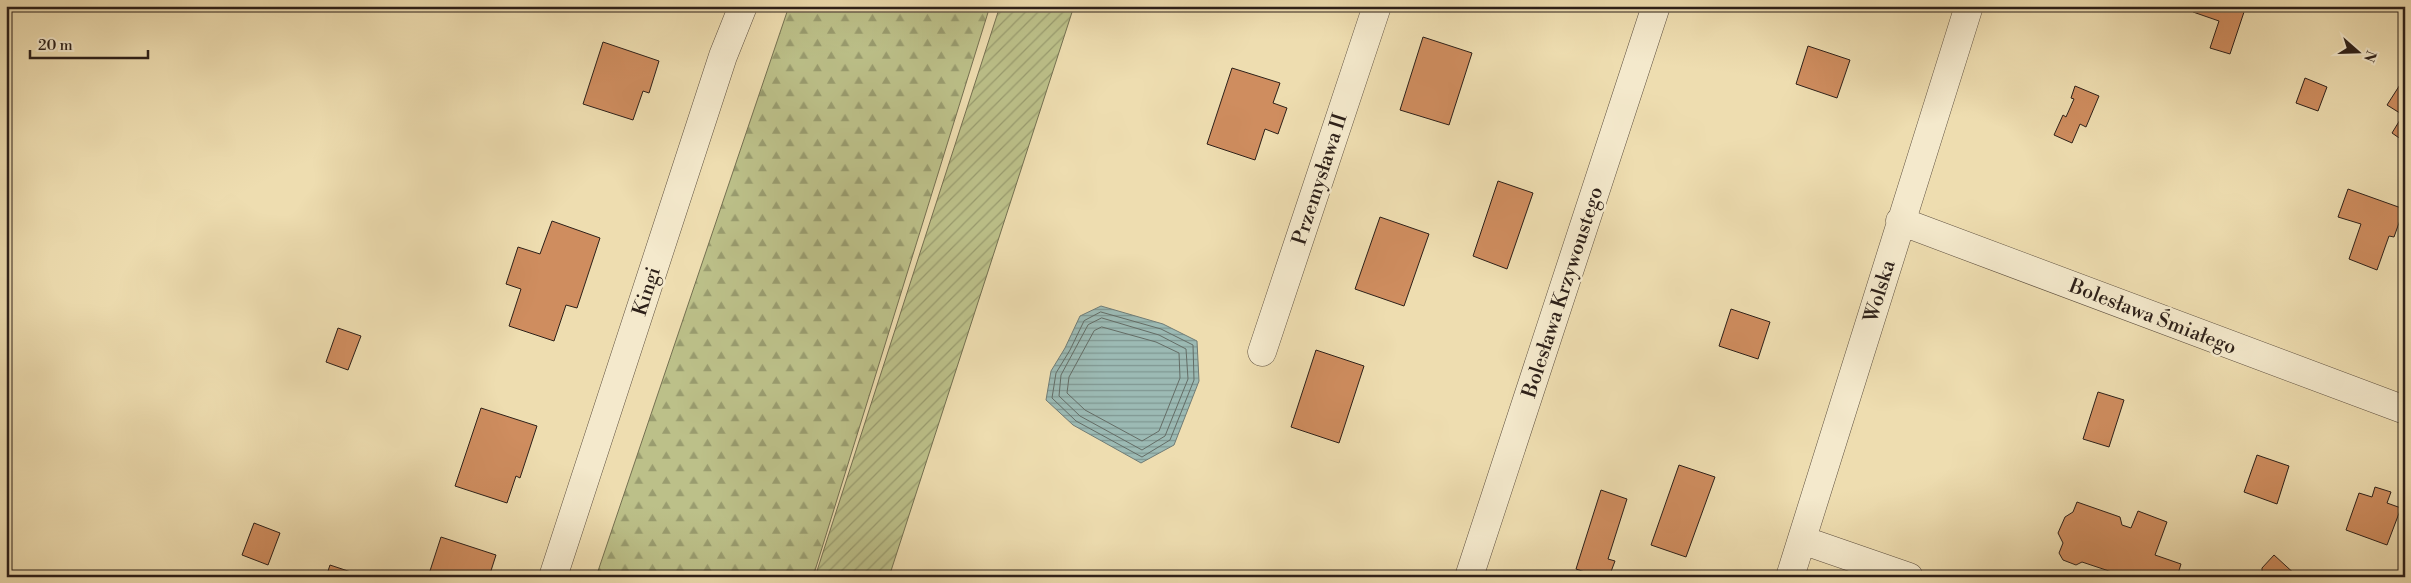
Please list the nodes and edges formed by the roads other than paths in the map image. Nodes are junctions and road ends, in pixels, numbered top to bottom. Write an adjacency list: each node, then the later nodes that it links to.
1 (743, 6): 9 (street, Kingi)
2 (1377, 6): 6 (street, Przemysława II)
3 (1656, 6): 10 (street, Bolesława Krzywoustego)
4 (1969, 6): 5 (street, Wolska)
5 (1900, 221): 7 (street, Bolesława Śmiałego); 8 (street, Wolska)
6 (1262, 352)
7 (2405, 410)
8 (1802, 540): 11 (street, Wolska); 12 (street)
9 (552, 577)
10 (1469, 577)
11 (1790, 577)
12 (1909, 577)

